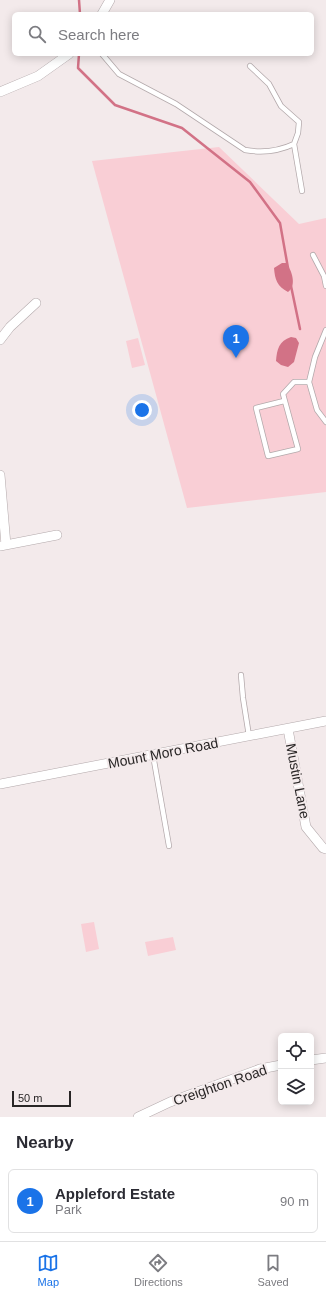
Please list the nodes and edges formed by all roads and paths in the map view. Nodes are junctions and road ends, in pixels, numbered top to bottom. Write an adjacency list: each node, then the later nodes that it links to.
1 (110, 0): 2 (street)
2 (103, 12)
3 (67, 56): 6 (street)
4 (104, 56): 7 (lane)
5 (250, 66): 7 (lane)
6 (0, 92)
7 (294, 144): 8 (lane)
8 (302, 191)
9 (313, 255): 10 (lane)
10 (326, 286)
11 (36, 303): 13 (street)
12 (326, 330): 14 (lane)
13 (0, 340)
14 (309, 382): 15 (lane); 16 (lane)
15 (284, 401): 15 (lane)
16 (326, 422)
17 (0, 475): 19 (street)
18 (57, 535): 19 (street)
19 (3, 545)
20 (241, 674): 23 (lane)
21 (326, 721): 22 (street, Mount Moro Road)
22 (288, 729): 23 (street, Mount Moro Road); 27 (street, Mustin Lane)
23 (250, 736): 24 (street, Mount Moro Road)
24 (153, 755): 25 (street, Mount Moro Road); 26 (lane)
25 (0, 784)
26 (169, 846)
27 (326, 849)
28 (326, 1058): 29 (street)
29 (314, 1060)
30 (278, 1066): 31 (street, Creighton Road)
31 (138, 1117)

